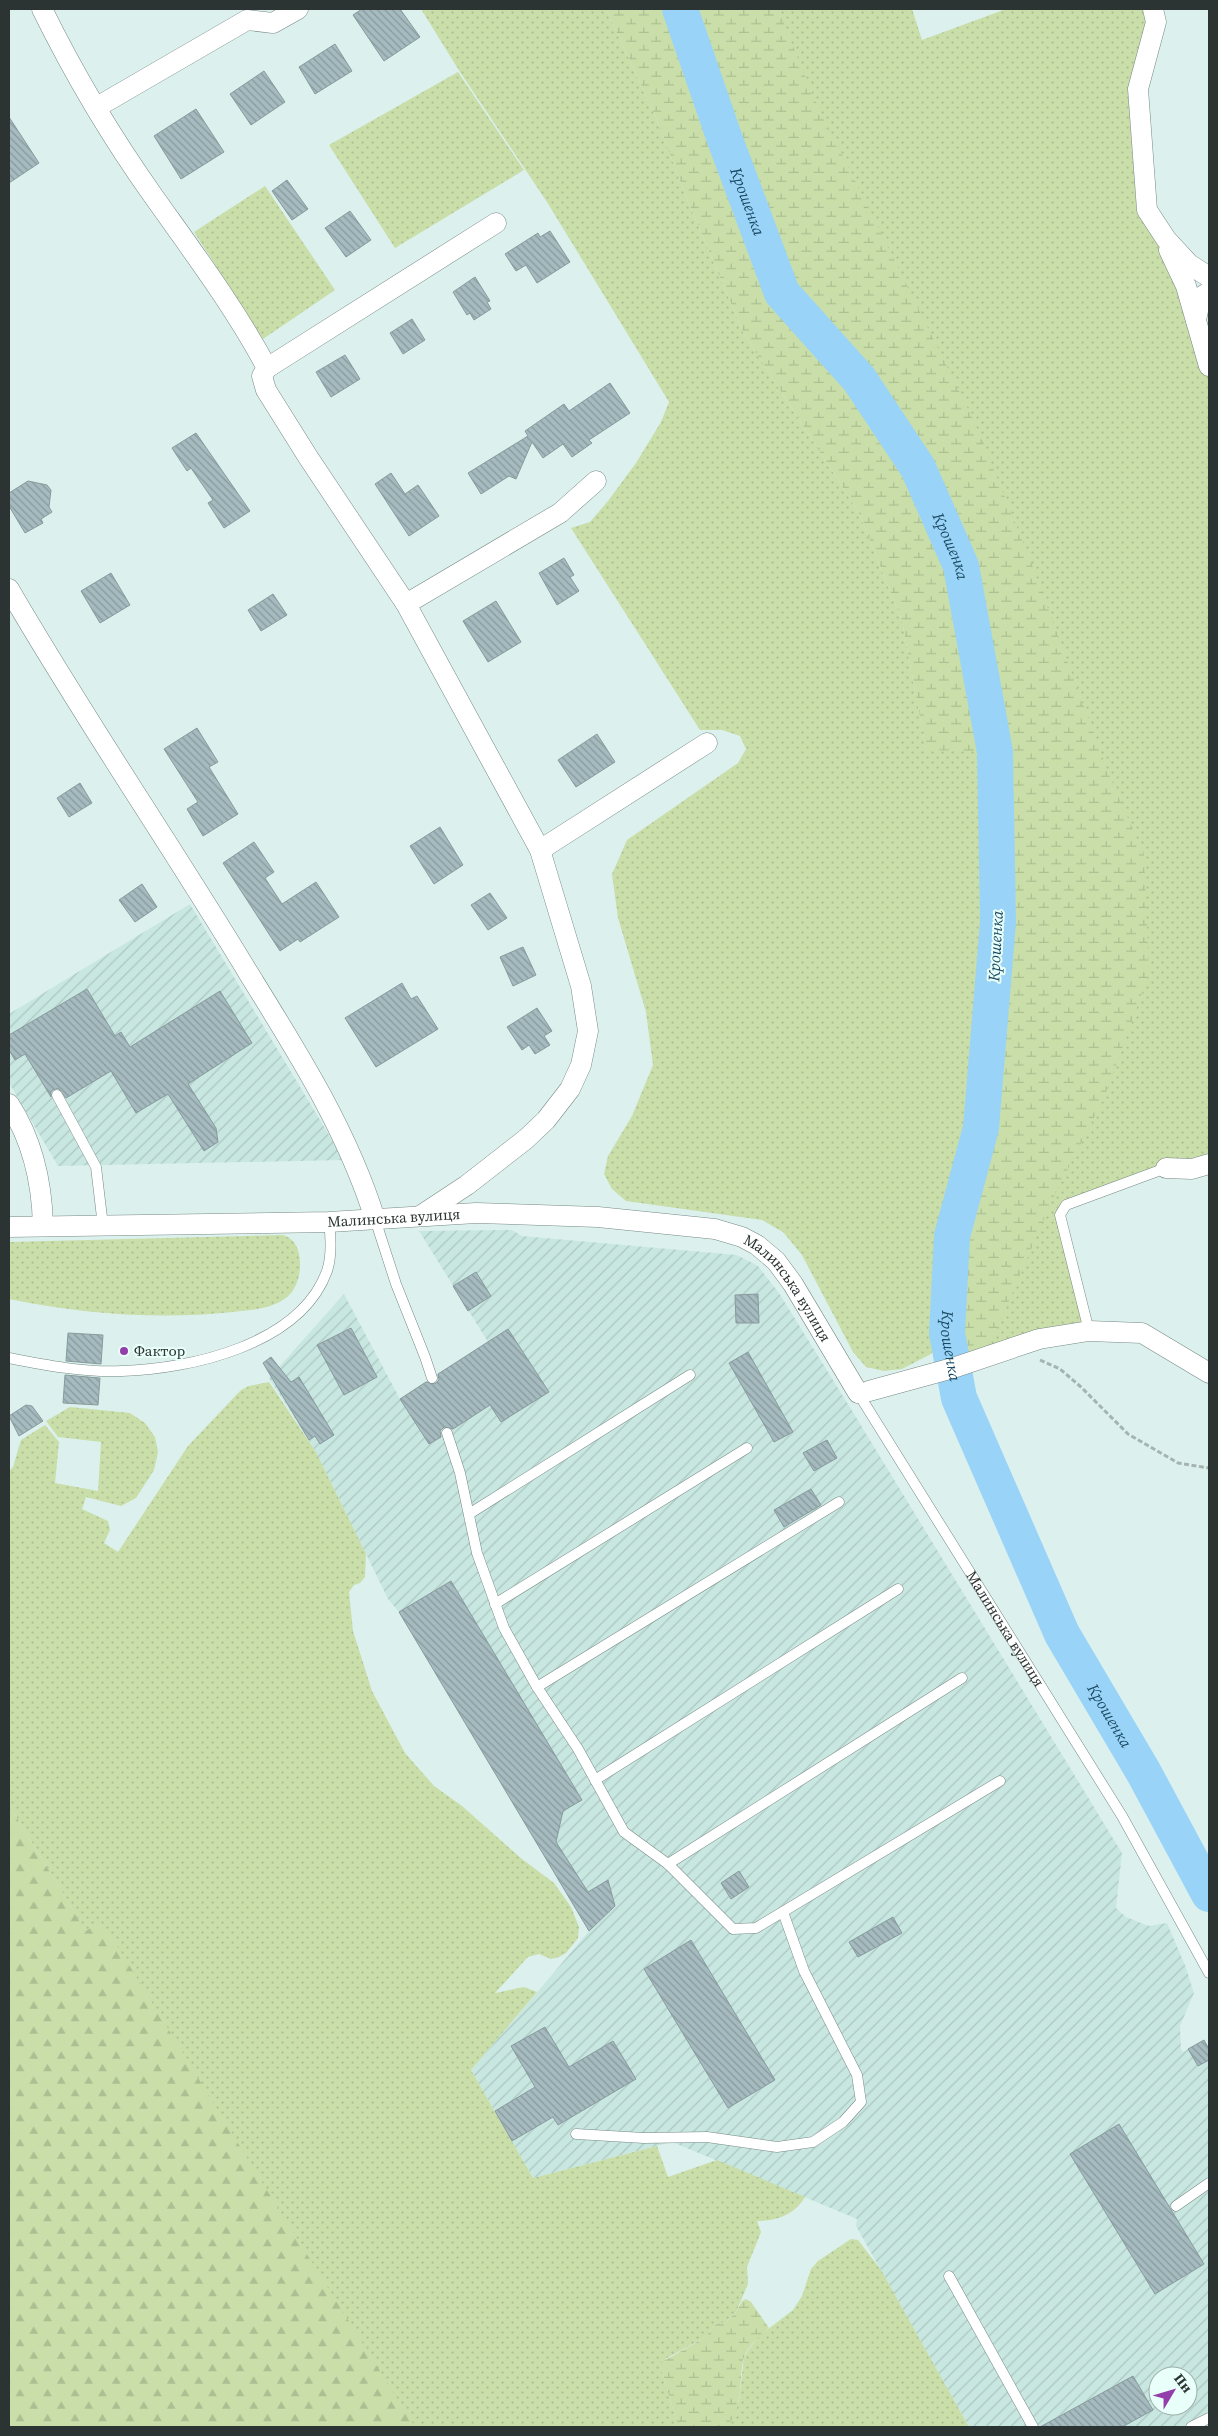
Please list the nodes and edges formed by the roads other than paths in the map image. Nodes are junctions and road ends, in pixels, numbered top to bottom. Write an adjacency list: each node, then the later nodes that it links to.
1 (42, 9): 4 (street)
2 (298, 9): 4 (street)
3 (1153, 9): 6 (street)
4 (97, 107): 11 (street)
5 (496, 223): 11 (street)
6 (1166, 239): 7 (street); 9 (street)
7 (1209, 277)
8 (1209, 292): 9 (street)
9 (1195, 321): 10 (street)
10 (1209, 366)
11 (267, 368): 14 (street)
12 (596, 481): 14 (street)
13 (9, 589): 22 (street)
14 (406, 604): 16 (street)
15 (707, 743): 16 (street)
16 (540, 850): 21 (street)
17 (57, 1095): 25 (lane)
18 (9, 1104): 24 (street)
19 (1209, 1164): 20 (street)
20 (1166, 1168): 27 (lane)
21 (420, 1216): 22 (street, Малинська вулиця); 32 (street, Малинська вулиця)
22 (375, 1219): 23 (street, Малинська вулиця); 31 (lane)
23 (329, 1222): 25 (street, Малинська вулиця); 28 (lane)
24 (43, 1226): 25 (street, Малинська вулиця); 26 (street, Малинська вулиця)
25 (103, 1226)
26 (9, 1228)
27 (1089, 1331): 29 (street); 32 (street)
28 (9, 1358)
29 (1209, 1373)
30 (690, 1375): 36 (lane)
31 (432, 1378)
32 (863, 1392): 45 (lane, Малинська вулиця)
33 (447, 1433): 36 (lane)
34 (747, 1448): 38 (lane)
35 (839, 1502): 40 (lane)
36 (469, 1514): 38 (lane)
37 (898, 1589): 41 (lane)
38 (495, 1604): 40 (lane)
39 (962, 1678): 43 (lane)
40 (537, 1687): 41 (lane)
41 (595, 1780): 43 (lane)
42 (1000, 1781): 44 (lane)
43 (668, 1864): 44 (lane)
44 (782, 1912): 46 (lane)
45 (1209, 1973)
46 (576, 2134)
47 (1209, 2183): 48 (lane)
48 (1176, 2206)
49 (949, 2276): 51 (lane)
50 (1209, 2418): 52 (lane)
51 (1033, 2427)
52 (1191, 2427)

